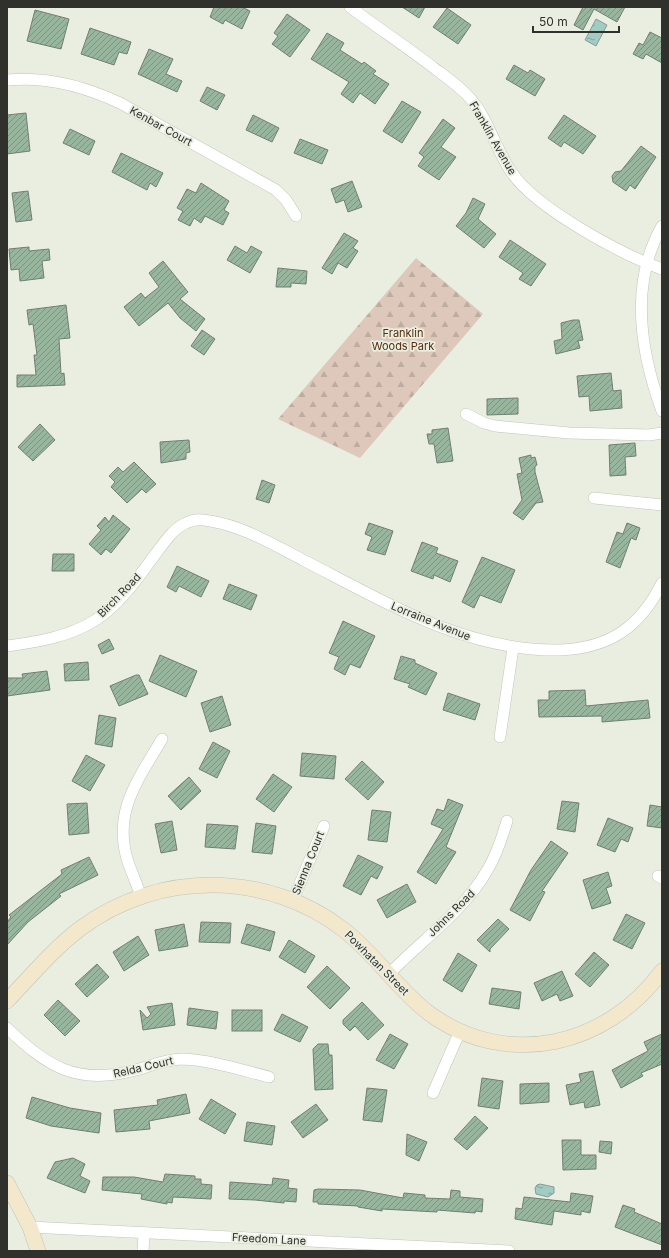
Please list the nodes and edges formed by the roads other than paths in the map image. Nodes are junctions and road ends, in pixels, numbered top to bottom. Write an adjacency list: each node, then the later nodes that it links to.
1 (350, 7): 5 (street, Franklin Avenue)
2 (7, 80): 3 (street, Kenbar Court)
3 (296, 216)
4 (662, 226): 5 (street)
5 (646, 263): 6 (street, Franklin Avenue); 7 (street)
6 (662, 269)
7 (662, 411)
8 (466, 414): 9 (street)
9 (662, 433)
10 (594, 498): 11 (street)
11 (662, 505)
12 (213, 521): 14 (street, Birch Road); 15 (street, Lorraine Avenue)
13 (662, 583): 15 (street, Lorraine Avenue)
14 (7, 646)
15 (513, 648): 16 (street)
16 (500, 737)
17 (162, 739): 20 (street)
18 (507, 821): 22 (street, Johns Road)
19 (324, 826): 21 (street, Sienna Court)
20 (141, 896): 21 (street, Powhatan Street); 24 (street, Powhatan Street)
21 (293, 900): 22 (street, Powhatan Street)
22 (389, 974): 26 (street, Powhatan Street)
23 (660, 976): 26 (street, Powhatan Street)
24 (7, 1001)
25 (7, 1028): 27 (street, Relda Court)
26 (460, 1031): 28 (street)
27 (269, 1077)
28 (433, 1093)
29 (7, 1183): 30 (street)
30 (30, 1227): 31 (street, Freedom Lane); 32 (street)
31 (144, 1232): 33 (street); 34 (street, Freedom Lane)
32 (38, 1251)
33 (143, 1251)
34 (509, 1251)

